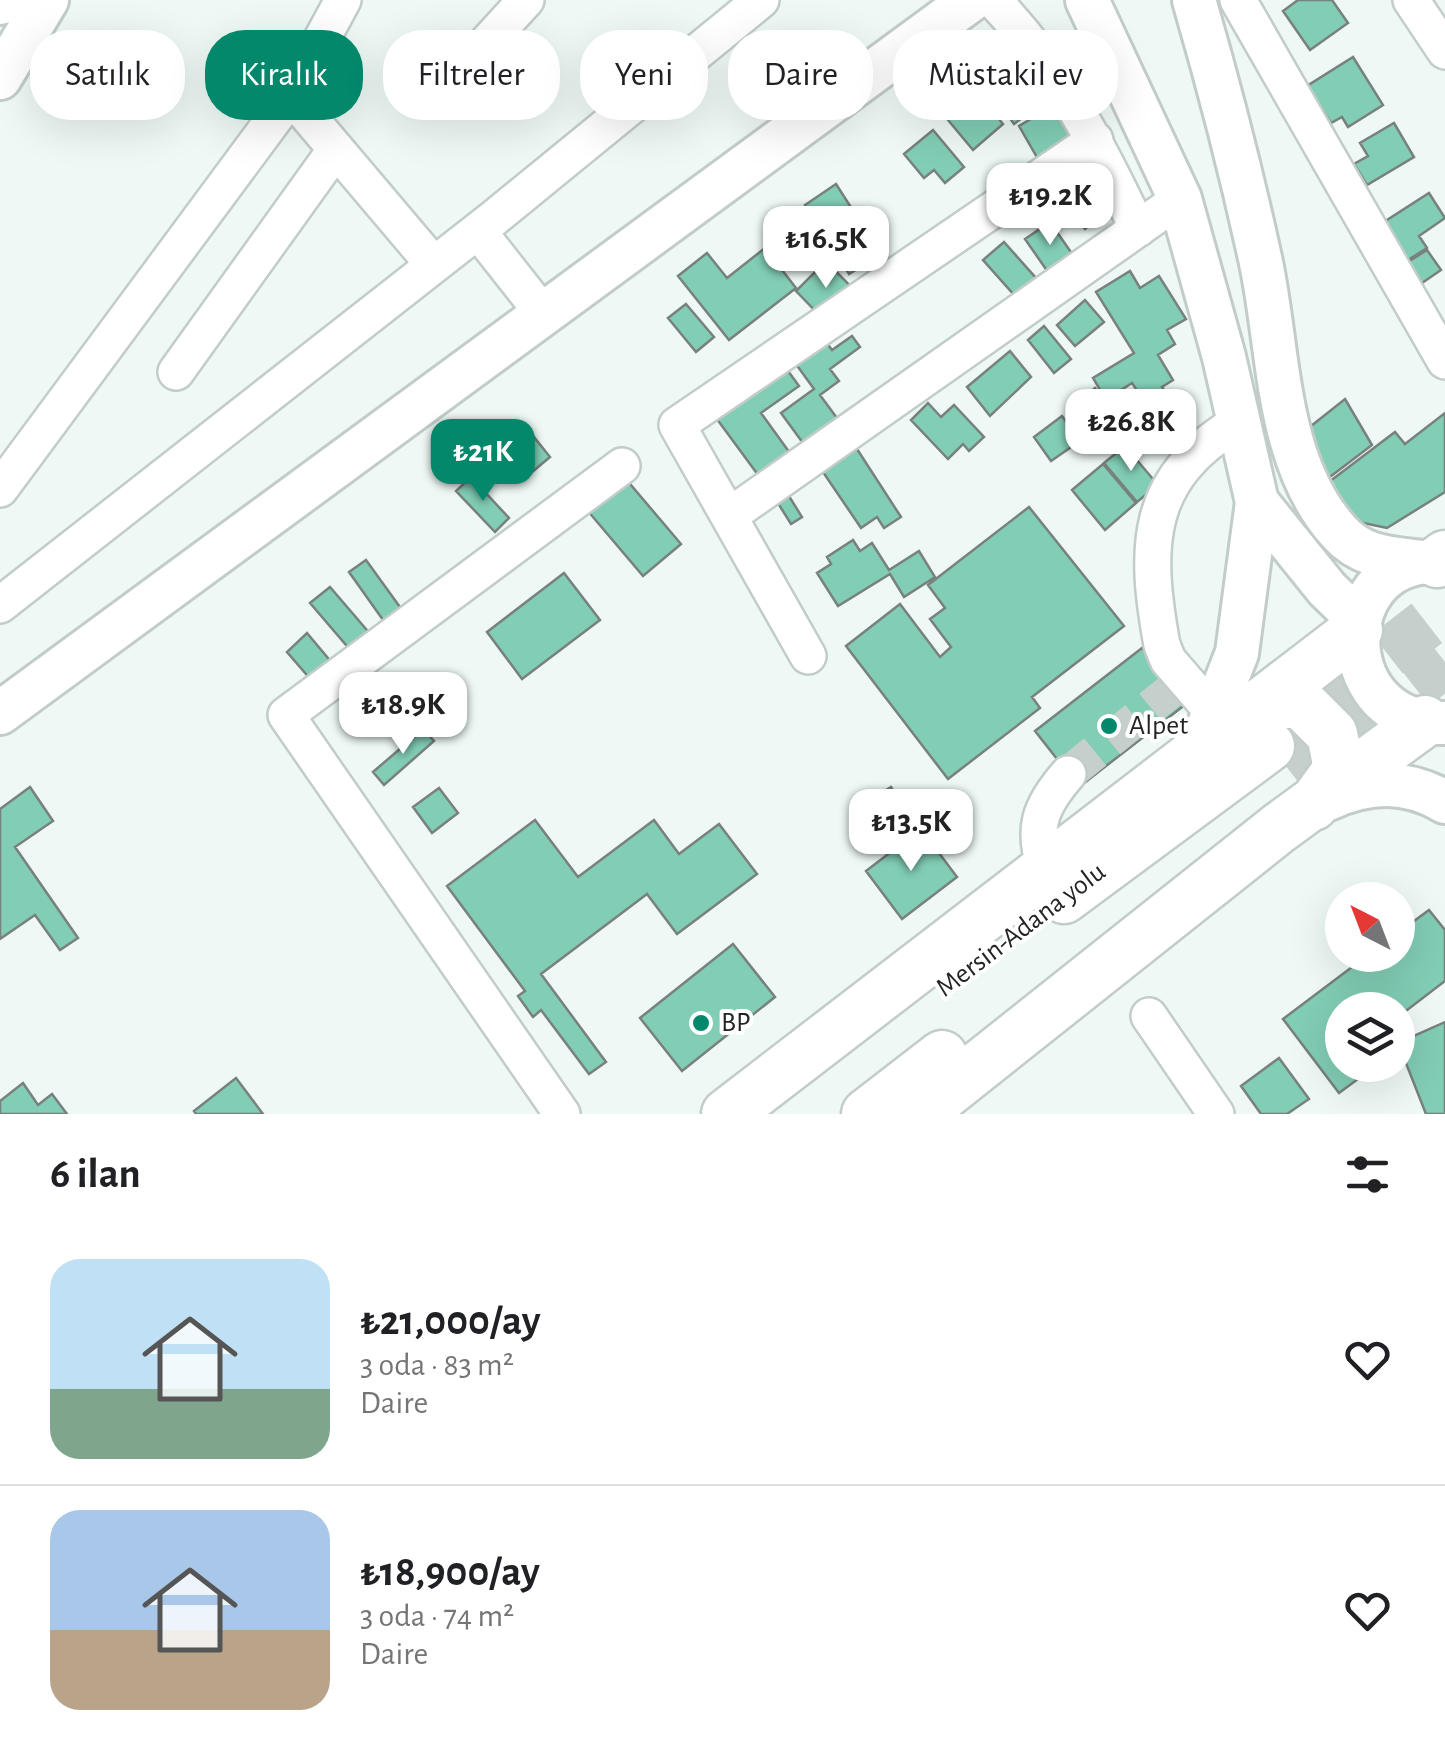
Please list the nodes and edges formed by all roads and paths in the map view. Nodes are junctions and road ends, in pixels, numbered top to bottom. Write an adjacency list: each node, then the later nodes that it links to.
1 (47, 0): 14 (main road)
2 (342, 0): 11 (street)
3 (526, 0): 12 (street)
4 (761, 0): 21 (street)
5 (972, 0): 23 (main road)
6 (993, 0): 17 (street)
7 (1087, 0): 19 (main road)
8 (1194, 0): 31 (main road)
9 (1238, 0): 24 (street)
10 (1411, 0): 13 (street)
11 (326, 30)
12 (498, 30)
13 (1445, 51)
14 (0, 78)
15 (273, 120): 28 (street)
16 (311, 120): 18 (street)
17 (1095, 140): 20 (street); 30 (street)
18 (336, 150): 22 (street); 25 (street)
19 (1180, 199): 20 (street); 26 (main road)
20 (1138, 229): 30 (street)
21 (478, 231): 22 (street); 23 (street)
22 (434, 265): 32 (street)
23 (544, 316): 35 (main road)
24 (1445, 361)
25 (176, 372)
26 (1239, 422): 29 (main road); 37 (street)
27 (622, 466): 42 (street)
28 (0, 489)
29 (1257, 502): 33 (main road); 37 (main road)
30 (729, 516): 34 (street)
31 (1437, 560): 33 (main road)
32 (0, 605)
33 (1359, 625): 36 (main road); 37 (highway)
34 (808, 656)
35 (0, 713)
36 (1439, 725): 37 (highway)
37 (1255, 751): 39 (main road); 40 (highway); 44 (highway, Mersin-Adana yolu); 45 (highway, Mersin-Adana yolu); 46 (highway)
38 (1068, 774): 40 (street)
39 (1445, 802)
40 (1046, 870): 43 (highway)
41 (1149, 1016): 47 (street)
42 (562, 1114)
43 (727, 1114)
44 (774, 1114)
45 (867, 1114)
46 (919, 1114)
47 (1216, 1114)

